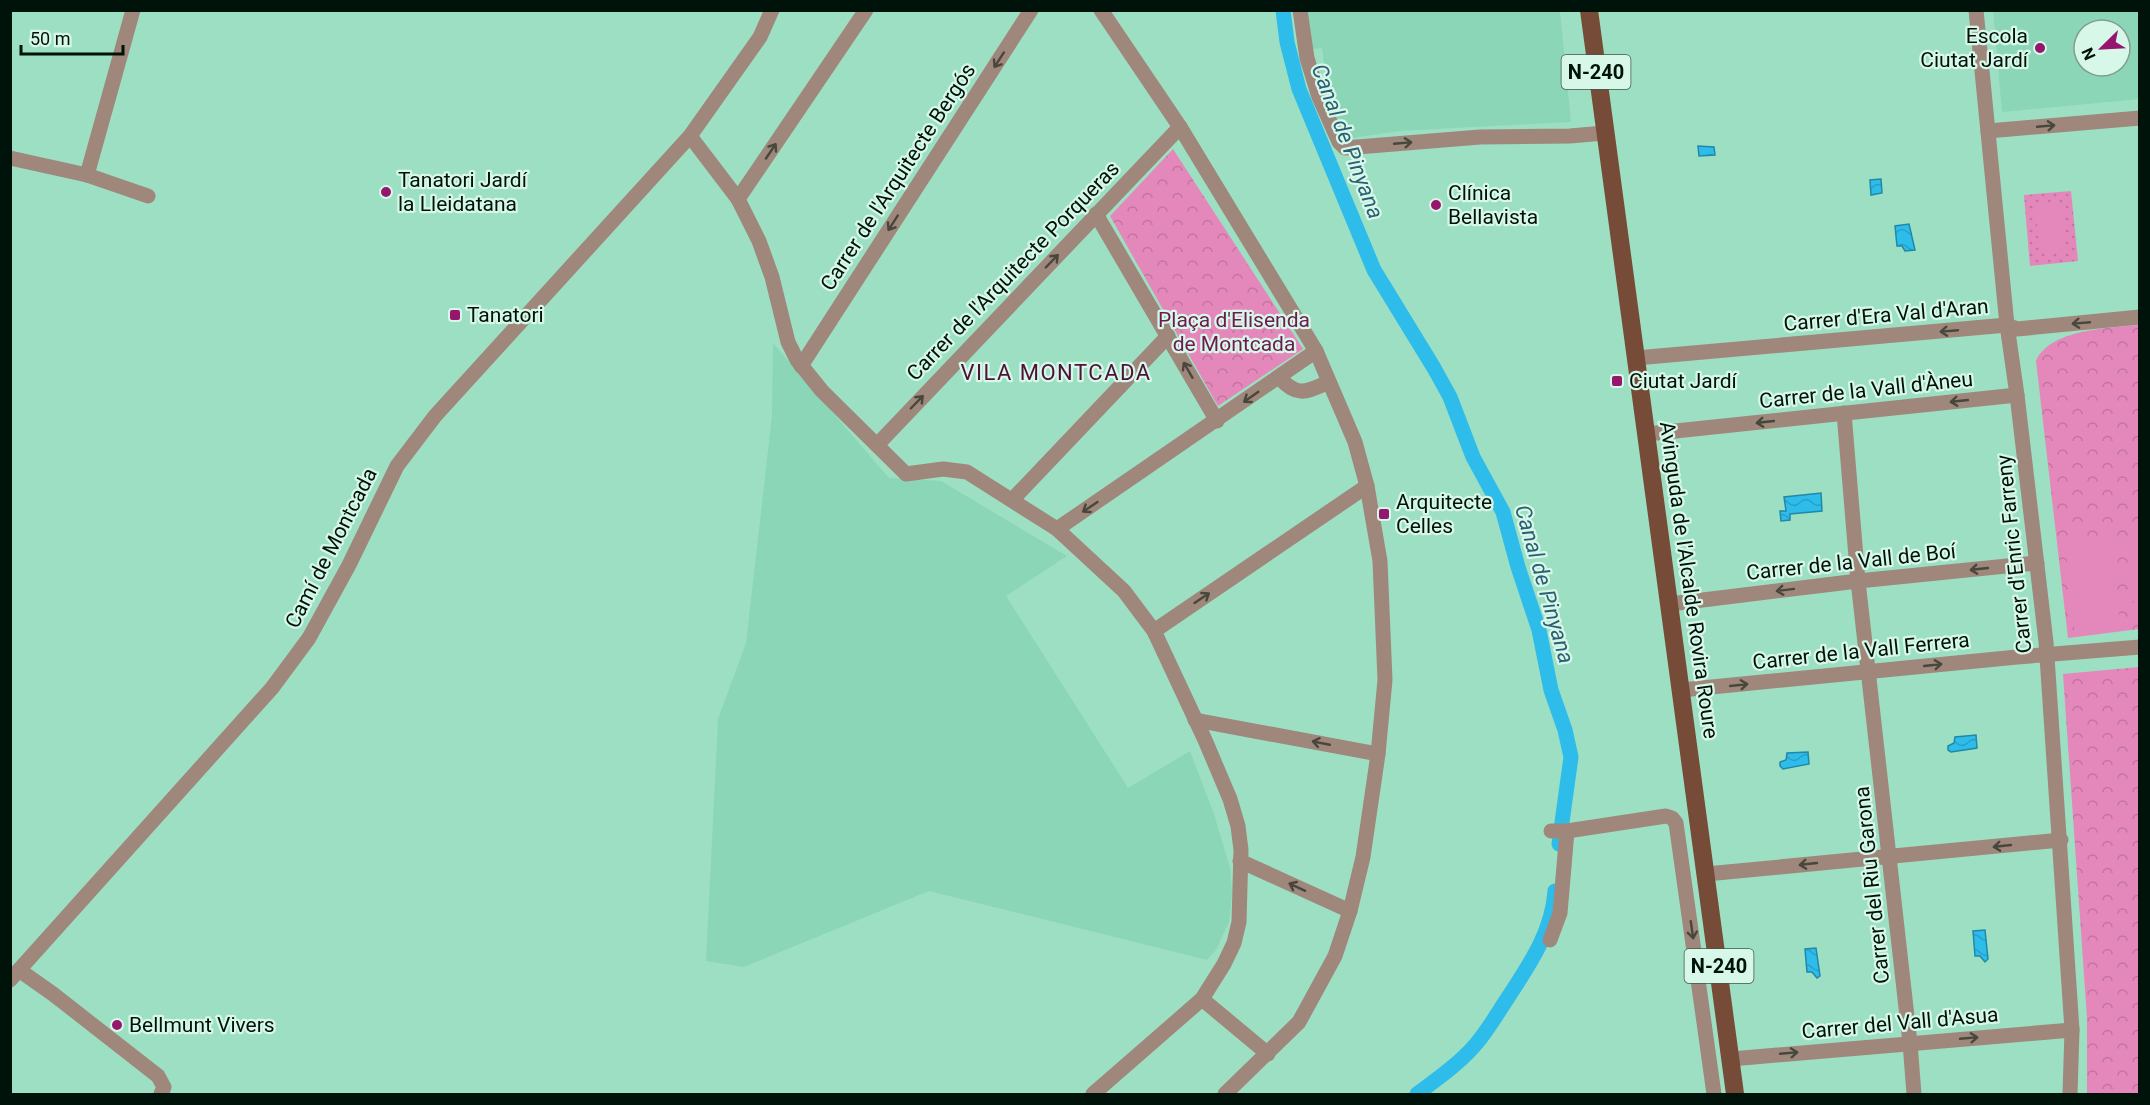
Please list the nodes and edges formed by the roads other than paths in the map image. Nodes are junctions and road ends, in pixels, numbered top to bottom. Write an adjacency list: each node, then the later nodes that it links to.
1 (133, 10): 15 (street)
2 (772, 10): 13 (street, Camí de Montcada)
3 (866, 10): 17 (street, one-way to 3)
4 (1031, 10): 24 (street, Carrer de l'Arquitecte Bergós, one-way to 24)
5 (1101, 10): 10 (street)
6 (1300, 10): 12 (street, one-way to 12)
7 (1588, 10): 12 (main road, Avinguda de l'Alcalde Rovira Roure / N-240)
8 (1976, 10): 11 (street, Carrer d'Enric Farreny)
9 (2139, 118): 11 (street, one-way to 9)
10 (1180, 127): 18 (street, Carrer de l'Arquitecte Porqueras); 22 (street)
11 (1988, 131): 20 (street, Carrer d'Enric Farreny)
12 (1604, 133): 23 (main road, Avinguda de l'Alcalde Rovira Roure / N-240)
13 (690, 136): 17 (street); 55 (street, Camí de Montcada)
14 (10, 158): 15 (street)
15 (87, 175): 16 (street)
16 (148, 196)
17 (738, 199): 24 (street)
18 (1096, 214): 21 (street); 31 (street, Carrer de l'Arquitecte Porqueras, one-way to 18)
19 (2139, 317): 20 (street, Carrer d'Era Val d'Aran, one-way to 20)
20 (2007, 325): 23 (street, Carrer d'Era Val d'Aran, one-way to 23); 27 (street, Carrer d'Enric Farreny)
21 (1168, 336): 29 (street, one-way to 21); 33 (street)
22 (1316, 351): 25 (street); 26 (street)
23 (1636, 358): 30 (main road, Avinguda de l'Alcalde Rovira Roure / N-240)
24 (801, 366): 31 (street)
25 (1279, 377): 26 (street); 29 (street, one-way to 29)
26 (1329, 382): 32 (street)
27 (2017, 395): 28 (street, Carrer de la Vall d'Àneu, one-way to 28); 35 (street, Carrer d'Enric Farreny)
28 (1844, 413): 30 (street, Carrer de la Vall d'Àneu, one-way to 30); 36 (street, Carrer del Riu Garona)
29 (1217, 421): 34 (street, one-way to 34)
30 (1647, 434): 37 (main road, Avinguda de l'Alcalde Rovira Roure / N-240)
31 (877, 445): 33 (street)
32 (1367, 486): 38 (street, one-way to 32); 44 (street)
33 (1012, 500): 34 (street)
34 (1057, 529): 38 (street)
35 (2037, 563): 36 (street, Carrer de la Vall de Boí, one-way to 36); 40 (street, Carrer d'Enric Farreny)
36 (1858, 581): 37 (street, Carrer de la Vall de Boí, one-way to 37); 41 (street, Carrer del Riu Garona)
37 (1670, 604): 42 (main road, Avinguda de l'Alcalde Rovira Roure / N-240)
38 (1154, 632): 43 (street)
39 (2139, 647): 40 (street, Carrer de la Vall Ferrera)
40 (2046, 655): 41 (street, Carrer de la Vall Ferrera, one-way to 40); 48 (street, Carrer d'Enric Farreny)
41 (1869, 671): 42 (street, Carrer de la Vall Ferrera, one-way to 41); 49 (street, Carrer del Riu Garona)
42 (1681, 690): 47 (main road, Avinguda de l'Alcalde Rovira Roure / N-240)
43 (1196, 720): 44 (street, one-way to 43); 50 (street)
44 (1378, 754): 53 (street)
45 (1551, 831): 46 (street)
46 (1567, 831): 51 (street); 54 (street)
47 (1701, 835): 51 (street); 52 (main road, Avinguda de l'Alcalde Rovira Roure / N-240)
48 (2061, 840): 49 (street, one-way to 49); 57 (street, Carrer d'Enric Farreny)
49 (1890, 858): 52 (street, one-way to 52); 58 (street, Carrer del Riu Garona)
50 (1240, 861): 53 (street, one-way to 50); 56 (street)
51 (1684, 872): 64 (street, one-way to 64)
52 (1706, 874): 60 (main road, Avinguda de l'Alcalde Rovira Roure / N-240)
53 (1350, 911): 59 (street)
54 (1550, 940)
55 (15, 975): 61 (street)
56 (1202, 999): 59 (street); 62 (street)
57 (2072, 1030): 58 (street, Carrer del Vall d'Asua, one-way to 57); 67 (street, Carrer d'Enric Farreny)
58 (1910, 1043): 60 (street, Carrer del Vall d'Asua, one-way to 58); 66 (street, Carrer del Riu Garona)
59 (1268, 1053): 63 (street)
60 (1731, 1059): 65 (main road, Avinguda de l'Alcalde Rovira Roure / N-240)
61 (162, 1095)
62 (1093, 1095)
63 (1225, 1095)
64 (1714, 1095)
65 (1735, 1095)
66 (1914, 1095)
67 (2070, 1095)

